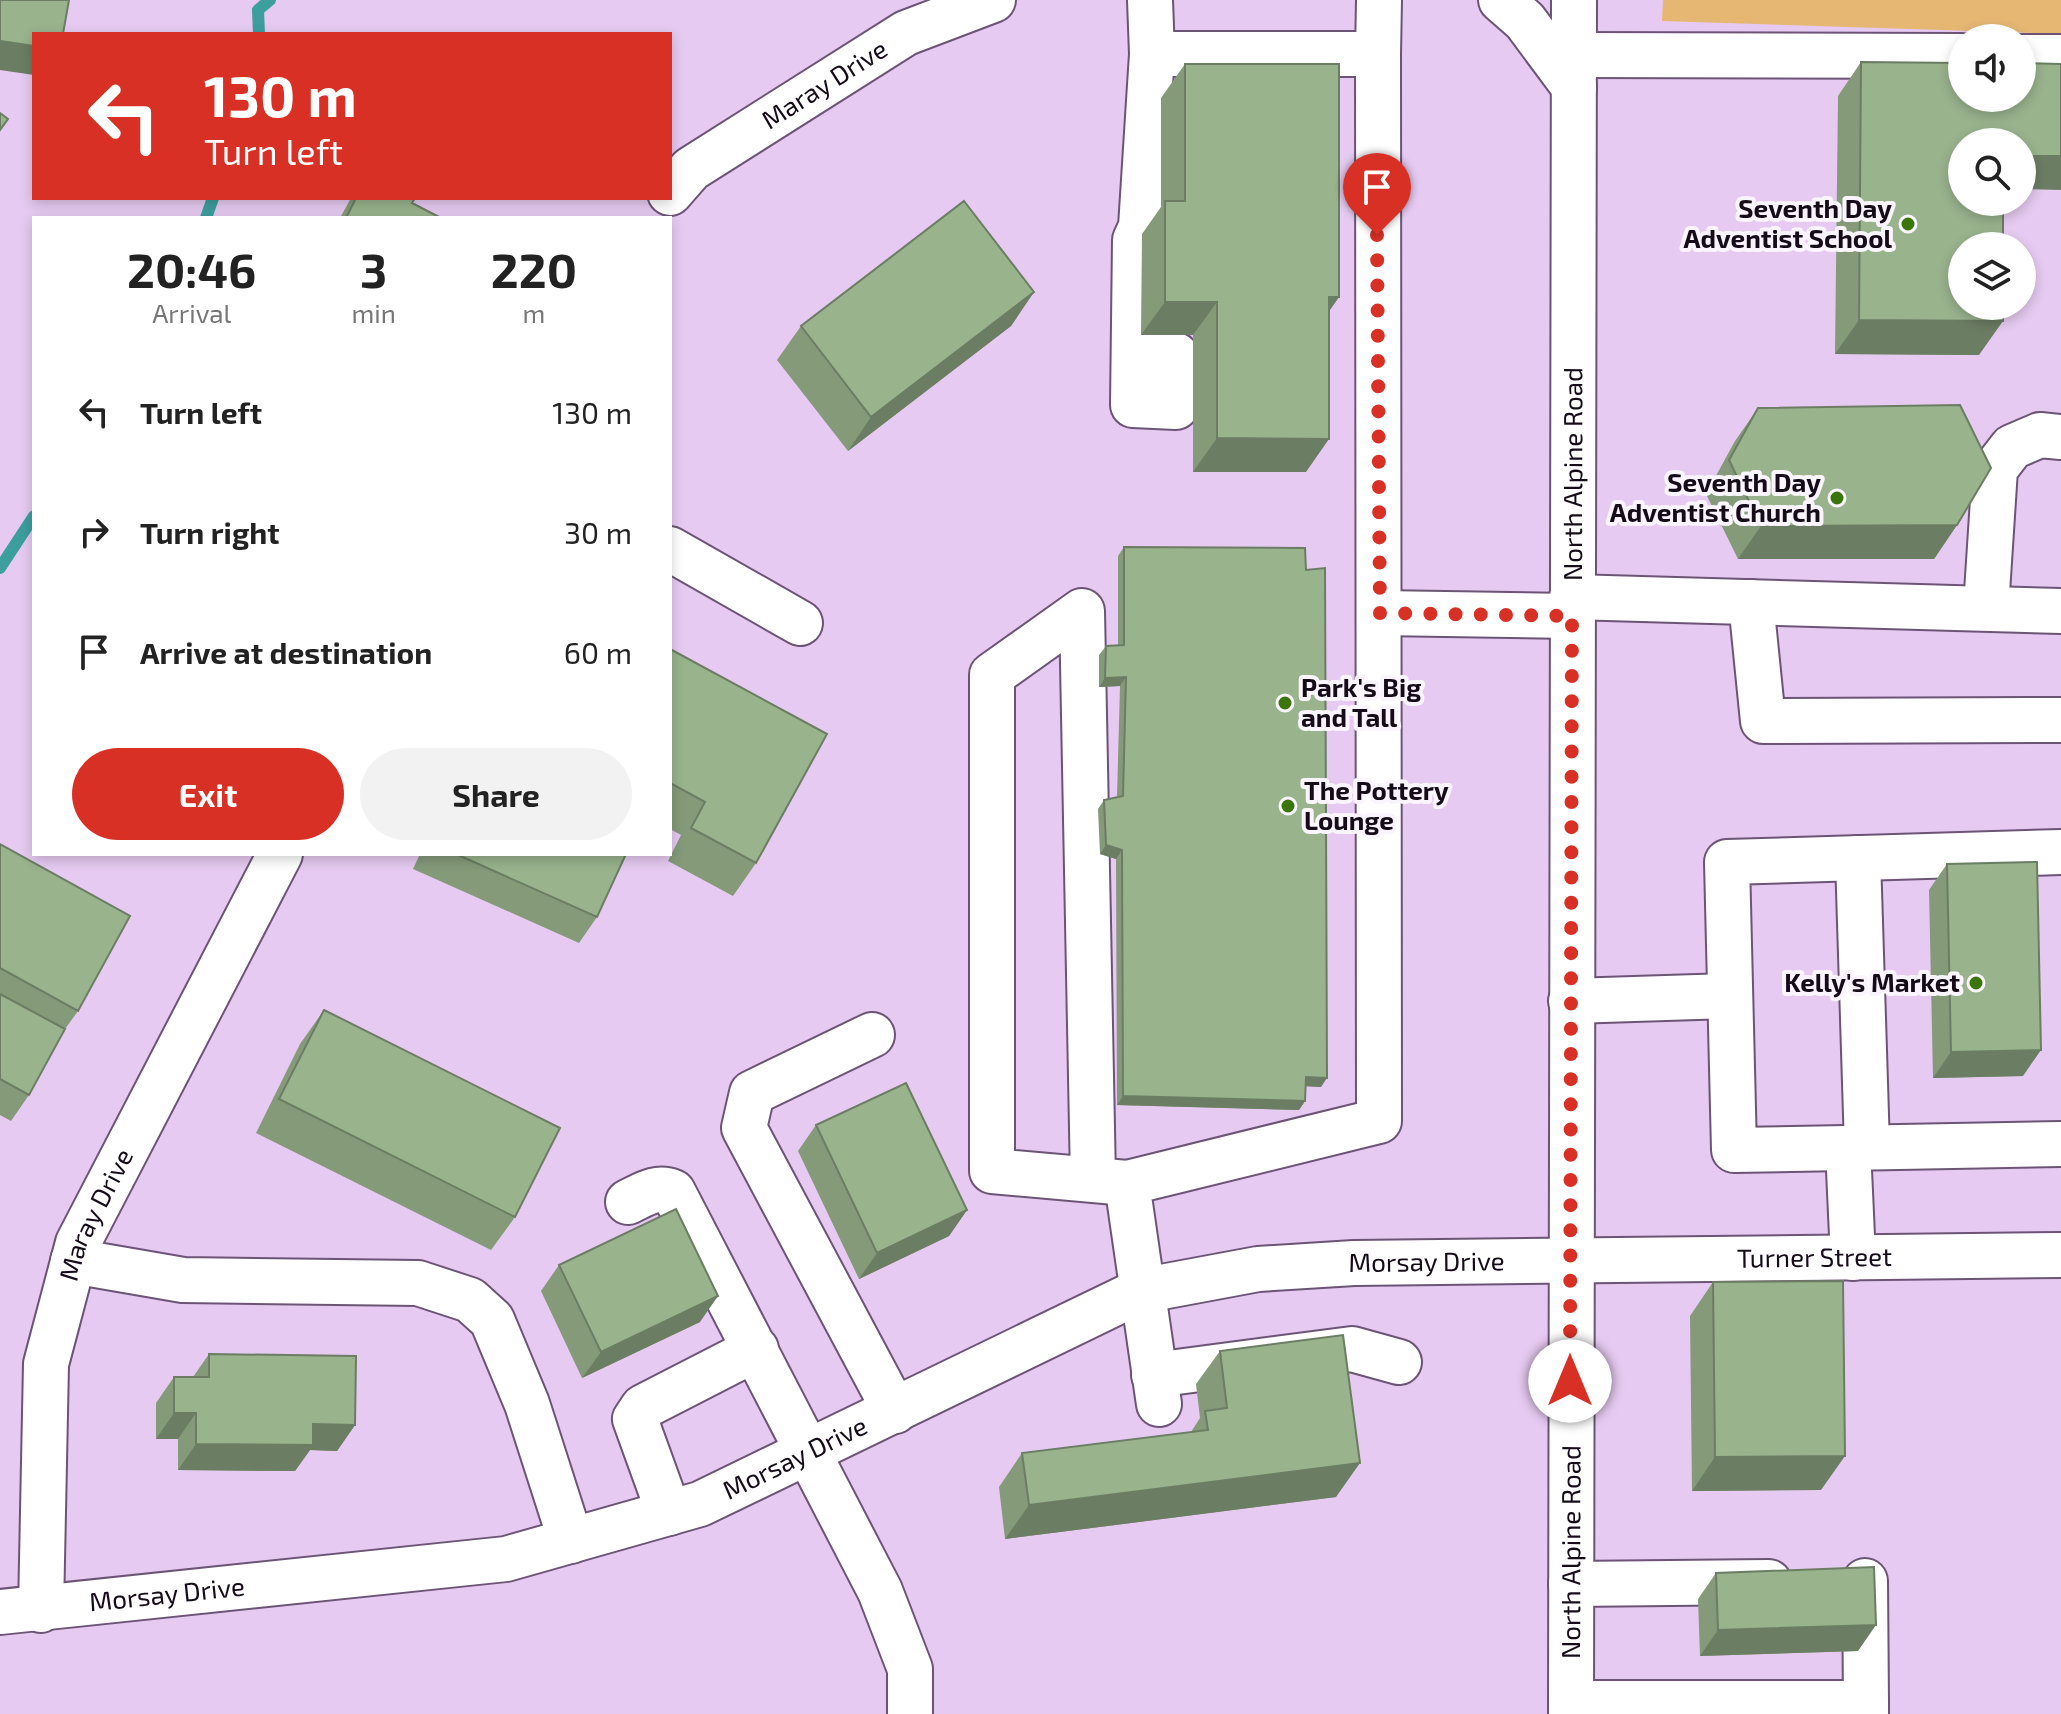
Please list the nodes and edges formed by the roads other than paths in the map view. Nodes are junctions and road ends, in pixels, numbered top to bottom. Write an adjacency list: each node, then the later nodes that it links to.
1 (993, 0): 12 (street, Maray Drive)
2 (1150, 0): 6 (street)
3 (1379, 0): 7 (street)
4 (1501, 0): 11 (street)
5 (1574, 0): 11 (street, North Alpine Road)
6 (1152, 54): 7 (street); 15 (street)
7 (1378, 54): 22 (street)
8 (1948, 57): 11 (street)
9 (2036, 57): 10 (street)
10 (2061, 57)
11 (1574, 71): 19 (street, North Alpine Road)
12 (672, 191)
13 (664, 200): 14 (street)
14 (651, 216)
15 (1134, 352)
16 (2061, 437): 20 (street)
17 (672, 550): 23 (street)
18 (1751, 602): 19 (street); 20 (street); 24 (street)
19 (1572, 606): 22 (street); 29 (street, North Alpine Road)
20 (1986, 608): 21 (street)
21 (2061, 611)
22 (1380, 613): 33 (street)
23 (800, 623)
24 (2061, 720)
25 (2061, 852): 27 (street)
26 (279, 856): 37 (street, Maray Drive)
27 (1858, 858): 28 (street); 32 (street)
28 (1729, 996): 29 (street); 32 (street)
29 (1571, 1001): 38 (street, North Alpine Road)
30 (872, 1035): 42 (street)
31 (2061, 1144): 32 (street)
32 (1858, 1148): 36 (street)
33 (1110, 1182): 33 (street); 39 (street)
34 (628, 1202): 40 (street)
35 (2061, 1255): 36 (street, Turner Street)
36 (1853, 1258): 38 (street, Turner Street)
37 (73, 1261): 45 (street); 47 (street, Maray Drive)
38 (1570, 1262): 39 (street, Morsay Drive); 46 (street, North Alpine Road)
39 (1140, 1291): 41 (street); 42 (street, Morsay Drive)
40 (756, 1349): 43 (street); 44 (street)
41 (1399, 1362)
42 (895, 1411): 43 (street, Morsay Drive)
43 (810, 1452): 44 (street, Morsay Drive); 51 (street)
44 (669, 1513): 45 (street, Morsay Drive)
45 (571, 1541): 47 (street, Morsay Drive)
46 (1571, 1584): 48 (street, North Alpine Road); 50 (street)
47 (21, 1611)
48 (1571, 1708): 49 (street)
49 (1729, 1708): 50 (street)
50 (1866, 1708)
51 (910, 1714)

